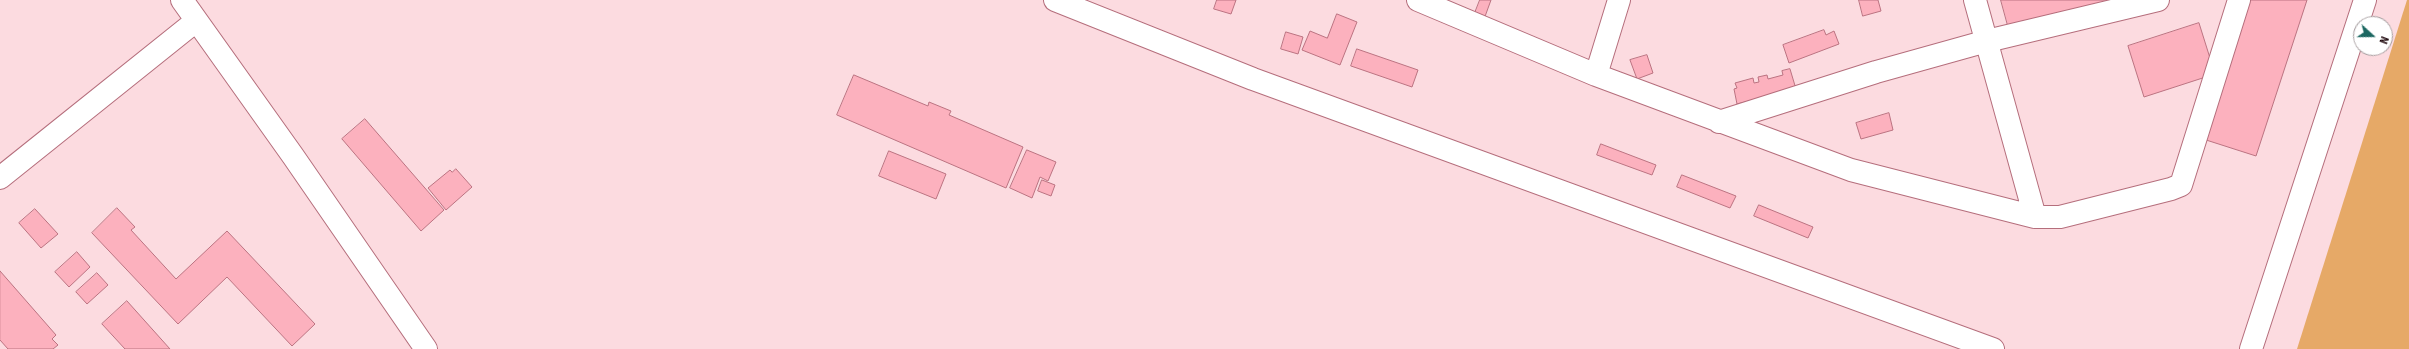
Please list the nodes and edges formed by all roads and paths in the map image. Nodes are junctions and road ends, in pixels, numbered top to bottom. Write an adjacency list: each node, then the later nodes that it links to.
1 (182, 0): 9 (street)
2 (1055, 0): 16 (street)
3 (1418, 0): 11 (street)
4 (1619, 0): 11 (street)
5 (1975, 0): 10 (street)
6 (2158, 0): 10 (street)
7 (2239, 0): 14 (street)
8 (2365, 0): 17 (street)
9 (196, 21): 13 (street); 15 (street)
10 (1987, 41): 12 (street); 14 (street)
11 (1596, 75): 12 (street)
12 (1719, 122): 14 (street)
13 (0, 178)
14 (2035, 217)
15 (426, 349)
16 (1993, 349)
17 (2252, 349)

